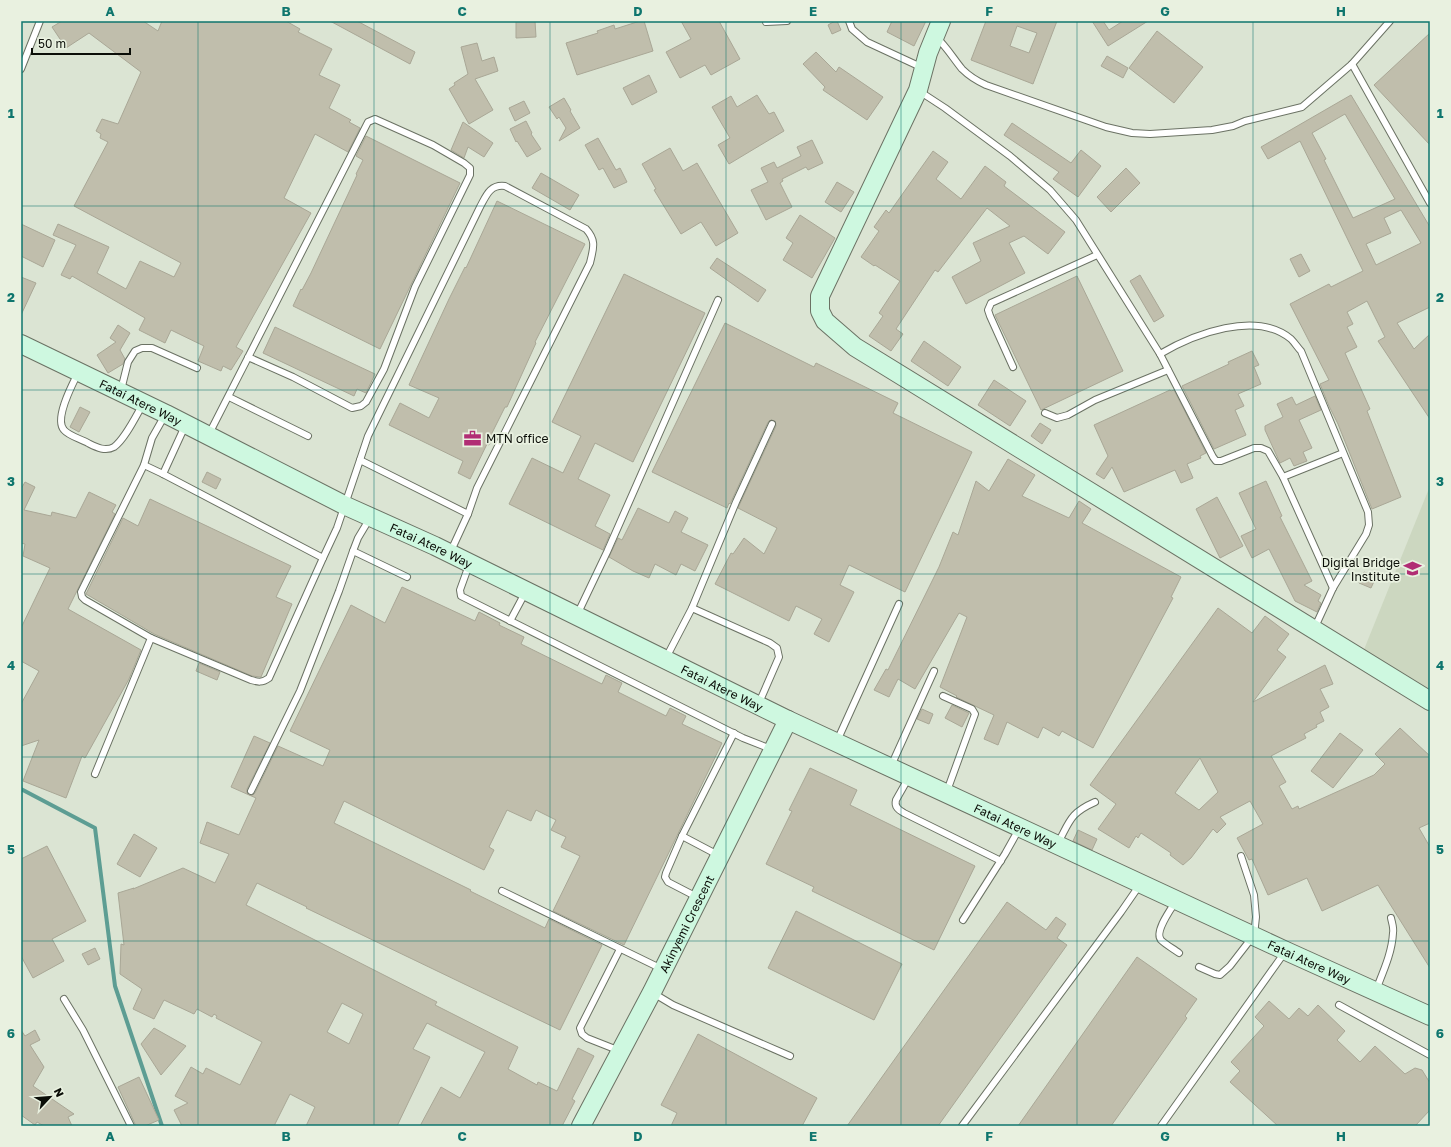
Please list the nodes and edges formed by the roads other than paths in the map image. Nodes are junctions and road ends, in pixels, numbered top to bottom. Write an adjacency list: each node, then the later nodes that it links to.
1 (40, 21): 9 (lane)
2 (787, 21): 5 (lane)
3 (849, 21): 8 (lane)
4 (1390, 21): 7 (lane)
5 (766, 22)
6 (938, 28): 7 (lane); 8 (street)
7 (1352, 64): 11 (lane)
8 (924, 68): 10 (street)
9 (21, 69)
10 (918, 90): 12 (lane); 49 (street)
11 (1430, 203)
12 (1097, 255): 15 (lane); 17 (lane)
13 (718, 300): 47 (lane)
14 (21, 344): 20 (street, Fatai Atere Way)
15 (1160, 354): 19 (lane); 30 (lane)
16 (248, 357): 16 (lane); 22 (lane)
17 (1013, 367)
18 (197, 368): 21 (lane)
19 (1168, 370): 25 (lane); 34 (lane)
20 (78, 371): 21 (street, Fatai Atere Way); 23 (lane)
21 (121, 392): 23 (street, Fatai Atere Way)
22 (229, 396): 28 (lane); 29 (lane)
23 (143, 403): 24 (street, Fatai Atere Way)
24 (166, 414): 26 (street, Fatai Atere Way); 32 (lane)
25 (1044, 414)
26 (186, 424): 28 (street, Fatai Atere Way); 33 (lane)
27 (772, 424): 46 (lane)
28 (208, 435): 35 (street, Fatai Atere Way)
29 (308, 436)
30 (1343, 453): 34 (lane); 43 (lane)
31 (360, 460): 35 (lane); 36 (lane); 36 (lane)
32 (144, 465): 33 (lane); 50 (lane)
33 (163, 474): 40 (lane)
34 (1283, 477): 43 (lane)
35 (346, 506): 37 (street, Fatai Atere Way); 40 (lane)
36 (468, 514): 39 (lane)
37 (370, 517): 38 (lane); 39 (street, Fatai Atere Way)
38 (353, 551): 42 (lane); 63 (lane)
39 (449, 554): 41 (street, Fatai Atere Way)
40 (322, 558): 50 (lane)
41 (470, 564): 44 (street, Fatai Atere Way); 48 (lane)
42 (407, 577)
43 (1333, 588): 49 (lane)
44 (525, 591): 47 (street, Fatai Atere Way); 48 (lane)
45 (899, 604): 58 (lane)
46 (692, 608): 51 (lane); 55 (lane)
47 (576, 616): 51 (street, Fatai Atere Way)
48 (510, 621): 57 (lane)
49 (1314, 629): 54 (street)
50 (151, 638): 61 (lane)
51 (665, 659): 55 (street, Fatai Atere Way)
52 (934, 671): 60 (lane)
53 (943, 696): 64 (lane)
54 (1430, 701)
55 (758, 705): 56 (street, Fatai Atere Way)
56 (788, 720): 58 (street, Fatai Atere Way); 59 (street, Akinyemi Crescent)
57 (734, 733): 59 (lane); 67 (lane)
58 (836, 743): 60 (street, Fatai Atere Way)
59 (773, 750): 69 (street, Akinyemi Crescent)
60 (890, 767): 62 (street, Fatai Atere Way)
61 (95, 774)
62 (909, 776): 64 (street, Fatai Atere Way); 71 (lane)
63 (251, 791)
64 (946, 793): 66 (street, Fatai Atere Way)
65 (1095, 802): 68 (lane)
66 (1020, 828): 68 (street, Fatai Atere Way); 71 (lane)
67 (682, 836): 69 (lane); 74 (lane)
68 (1057, 845): 72 (street, Fatai Atere Way)
69 (720, 856): 74 (street, Akinyemi Crescent)
70 (1241, 856): 78 (lane)
71 (1001, 861): 77 (lane)
72 (1141, 883): 75 (street, Fatai Atere Way); 94 (lane)
73 (502, 891): 79 (lane)
74 (699, 898): 83 (street, Akinyemi Crescent)
75 (1176, 899): 78 (street, Fatai Atere Way); 81 (lane)
76 (1391, 918): 84 (lane)
77 (963, 920)
78 (1254, 935): 80 (street, Fatai Atere Way); 82 (lane)
79 (620, 949): 83 (lane); 89 (lane)
80 (1286, 951): 84 (street, Fatai Atere Way); 95 (lane)
81 (1179, 953)
82 (1199, 967)
83 (663, 970): 85 (street, Akinyemi Crescent)
84 (1376, 991): 88 (street, Fatai Atere Way)
85 (652, 992): 89 (street, Akinyemi Crescent); 91 (lane)
86 (64, 999): 92 (lane)
87 (1339, 1005): 90 (lane)
88 (1430, 1016)
89 (620, 1052): 93 (street, Akinyemi Crescent)
90 (1430, 1055)
91 (790, 1056)
92 (131, 1126)
93 (581, 1126)
94 (962, 1126)
95 (1161, 1126)

